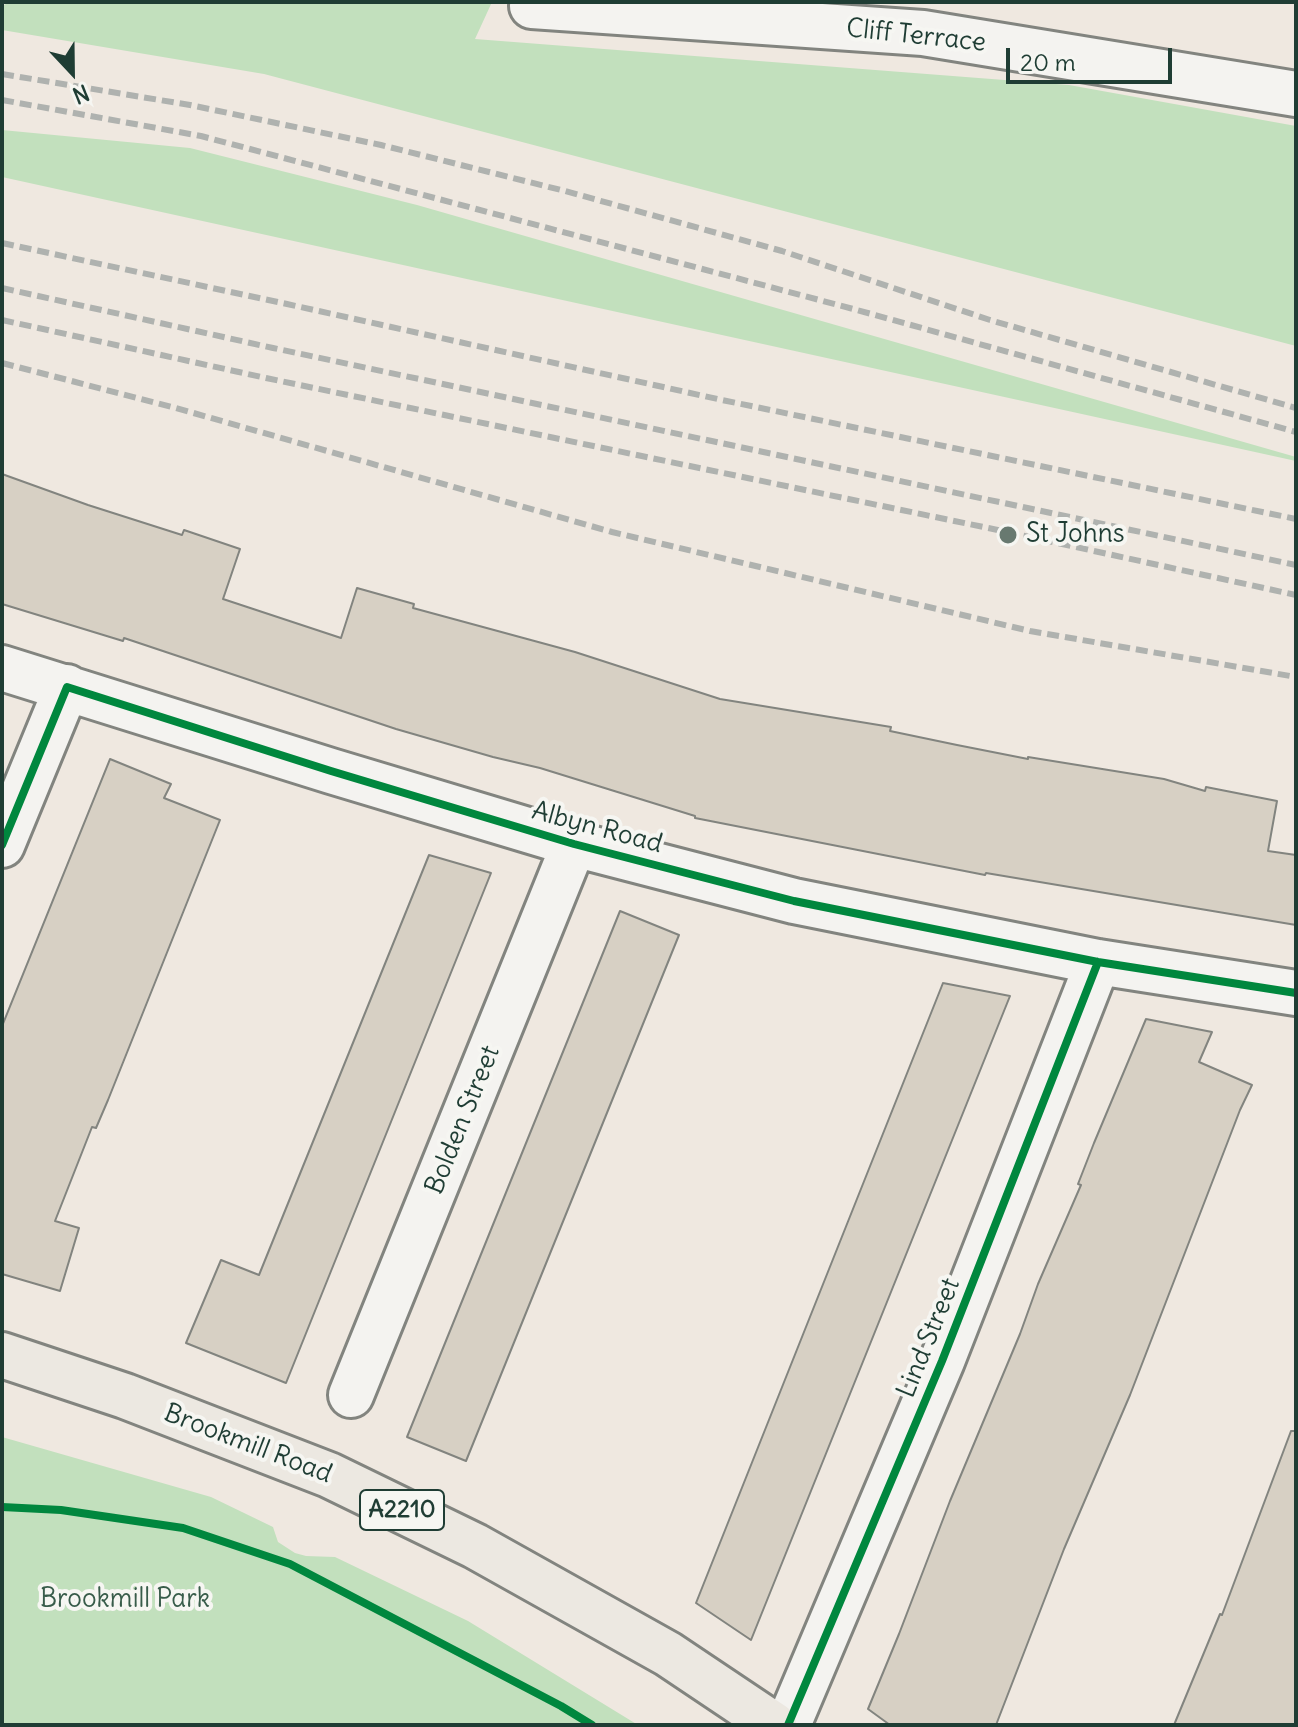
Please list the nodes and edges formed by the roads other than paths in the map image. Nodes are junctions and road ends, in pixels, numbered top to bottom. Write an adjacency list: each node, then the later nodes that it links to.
1 (532, 6): 2 (street, Cliff Terrace)
2 (1296, 94)
3 (2, 668): 4 (street, Albyn Road)
4 (67, 687): 5 (street, Albyn Road); 6 (street)
5 (574, 844): 7 (street, Albyn Road); 10 (street, Bolden Street)
6 (2, 845)
7 (1098, 962): 8 (street, Albyn Road); 12 (street, Lind Street)
8 (1296, 993)
9 (2, 1355): 11 (main road, Brookmill Road / A2210)
10 (351, 1395)
11 (774, 1725)
12 (788, 1725)

